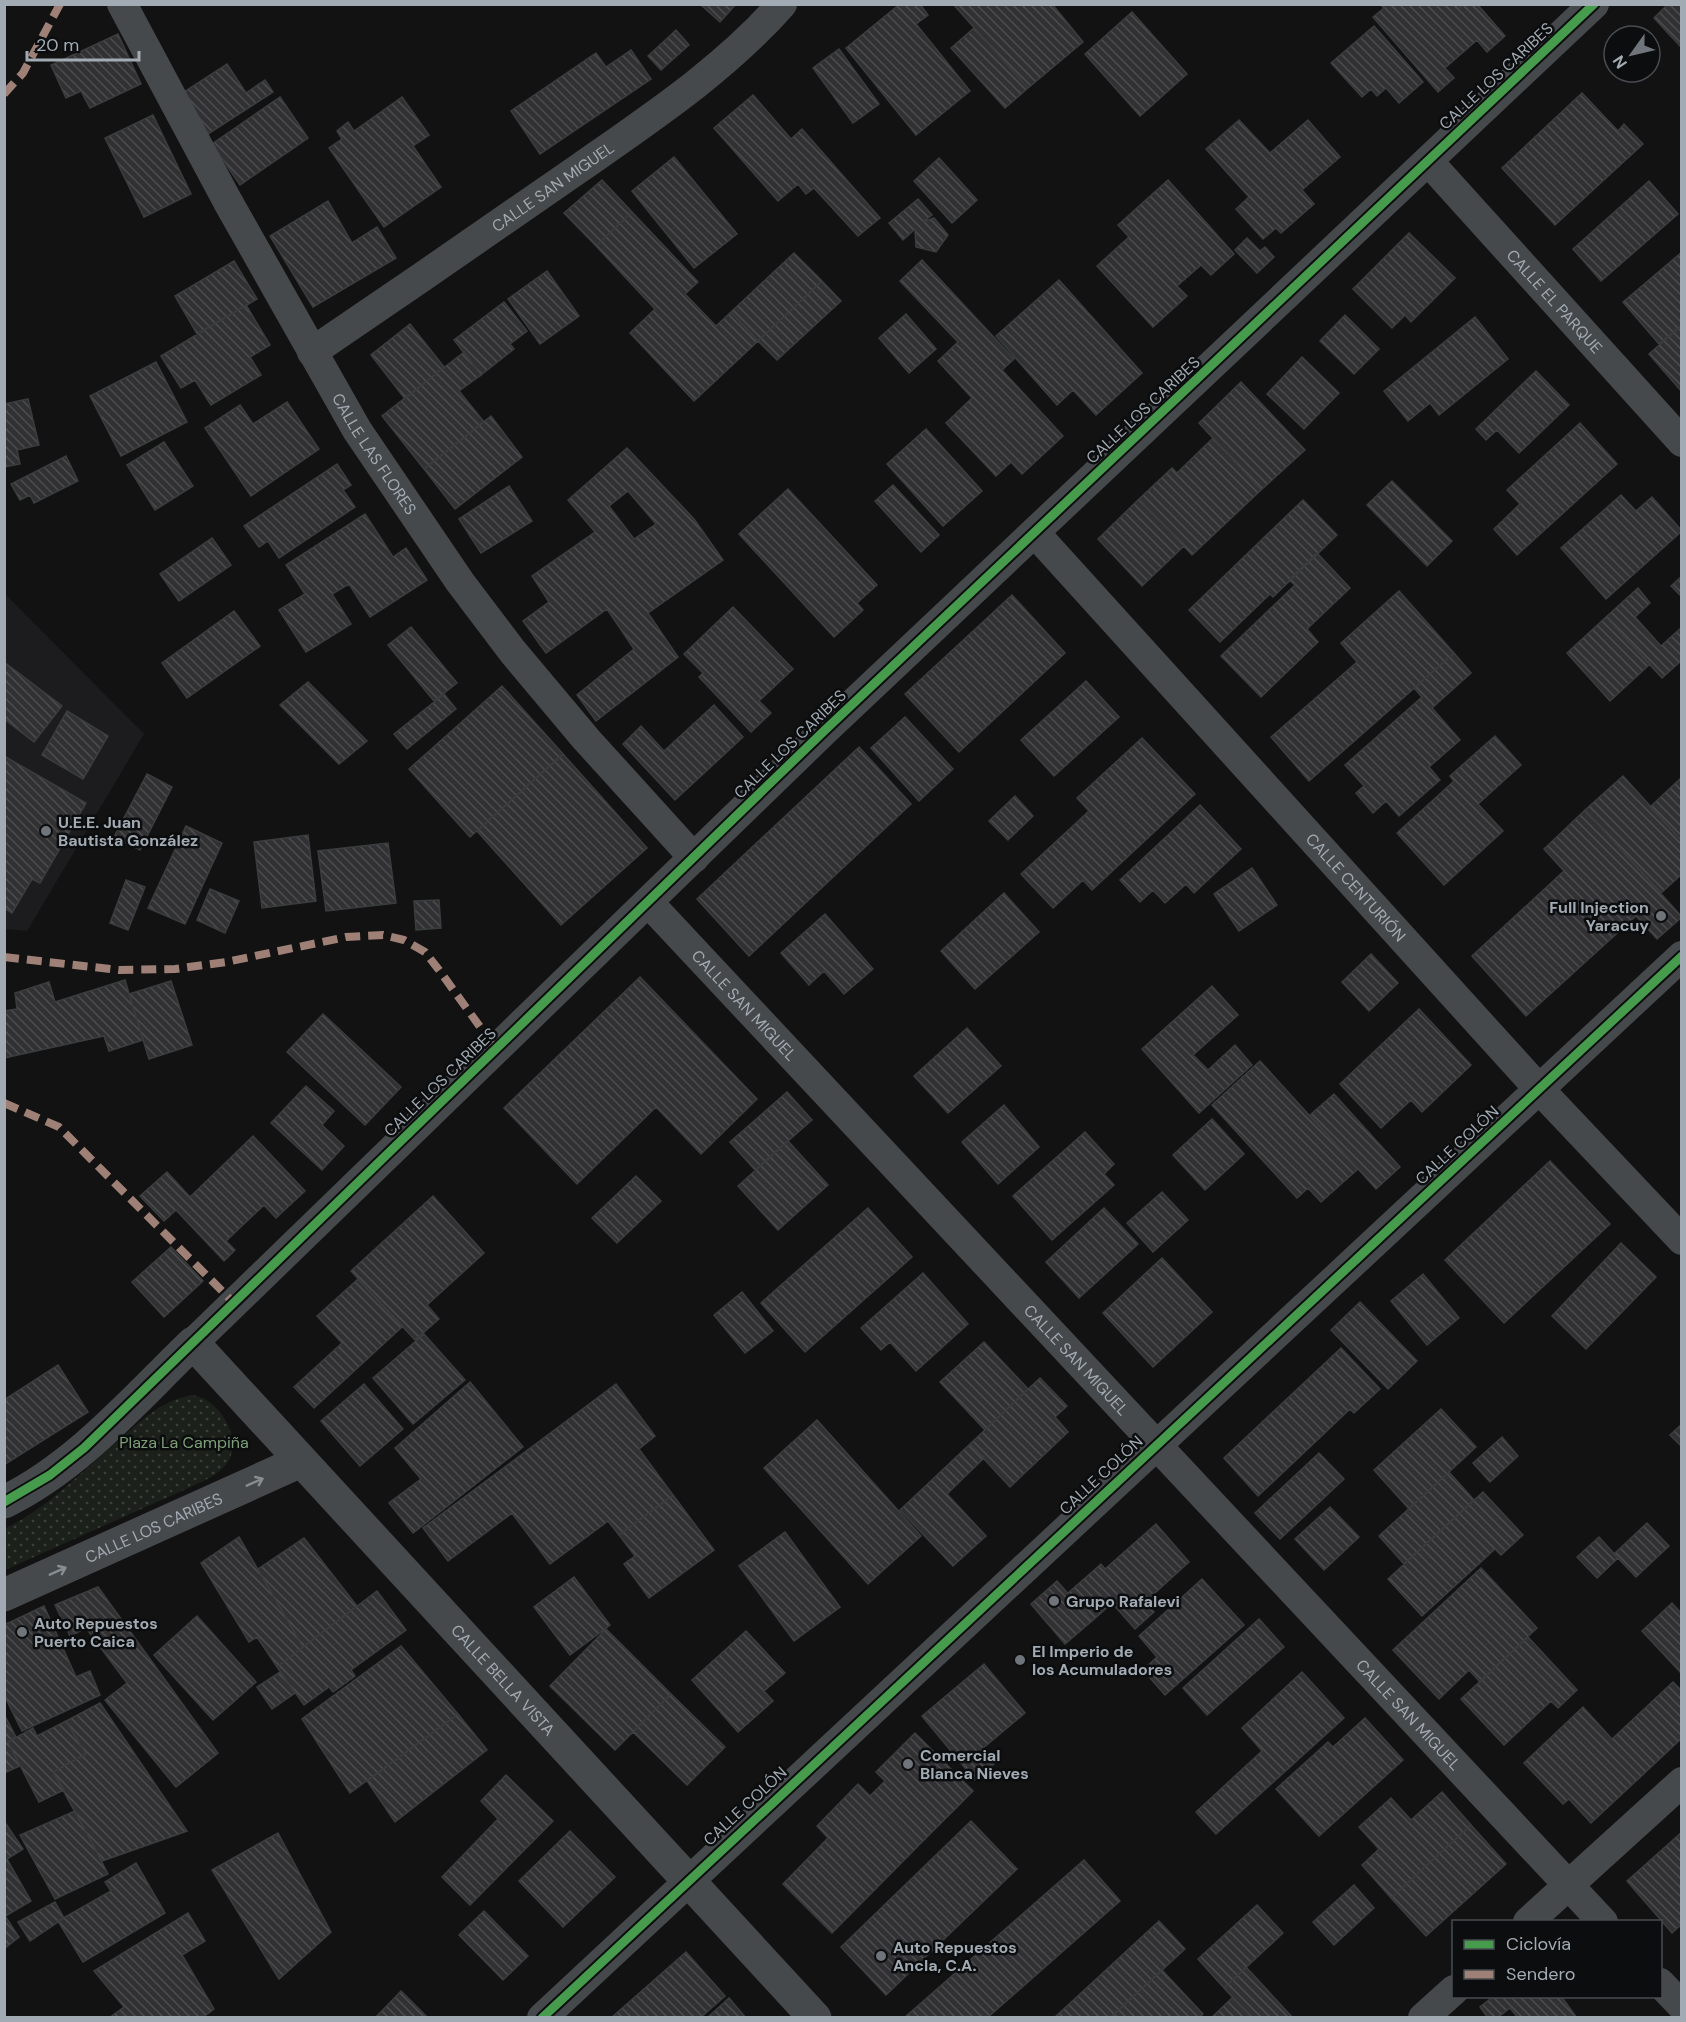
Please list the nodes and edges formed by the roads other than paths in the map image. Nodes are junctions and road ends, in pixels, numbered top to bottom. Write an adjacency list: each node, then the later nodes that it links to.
1 (122, 4): 5 (street, CALLE LAS FLORES)
2 (782, 4): 5 (street, CALLE SAN MIGUEL)
3 (1594, 4): 4 (street, CALLE LOS CARIBES)
4 (1428, 161): 6 (street, CALLE EL PARQUE); 7 (street, CALLE LOS CARIBES)
5 (312, 352): 8 (street, CALLE LAS FLORES)
6 (1682, 442)
7 (1035, 533): 8 (street, CALLE LOS CARIBES); 11 (street, CALLE CENTURIÓN)
8 (694, 858): 9 (street, CALLE LOS CARIBES)
9 (648, 902): 13 (street, CALLE LOS CARIBES); 14 (street, CALLE SAN MIGUEL)
10 (1682, 956): 11 (street, CALLE COLÓN)
11 (1539, 1089): 12 (street, CALLE CENTURIÓN); 14 (street, CALLE COLÓN)
12 (1682, 1240)
13 (193, 1343): 15 (street, CALLE BELLA VISTA); 16 (street, CALLE LOS CARIBES)
14 (1156, 1445): 19 (street, CALLE COLÓN); 20 (street, CALLE SAN MIGUEL)
15 (301, 1461): 17 (street, CALLE LOS CARIBES, one-way to 15); 19 (street, CALLE BELLA VISTA)
16 (4, 1502)
17 (4, 1595)
18 (1682, 1782): 20 (street)
19 (688, 1880): 26 (street, CALLE COLÓN); 27 (street, CALLE BELLA VISTA)
20 (1568, 1885): 21 (street); 22 (street, CALLE SAN MIGUEL)
21 (1530, 1920)
22 (1601, 1920)
23 (1662, 1985): 25 (street)
24 (1452, 1992): 28 (street)
25 (1682, 2006)
26 (543, 2018)
27 (815, 2018)
28 (1423, 2018)

